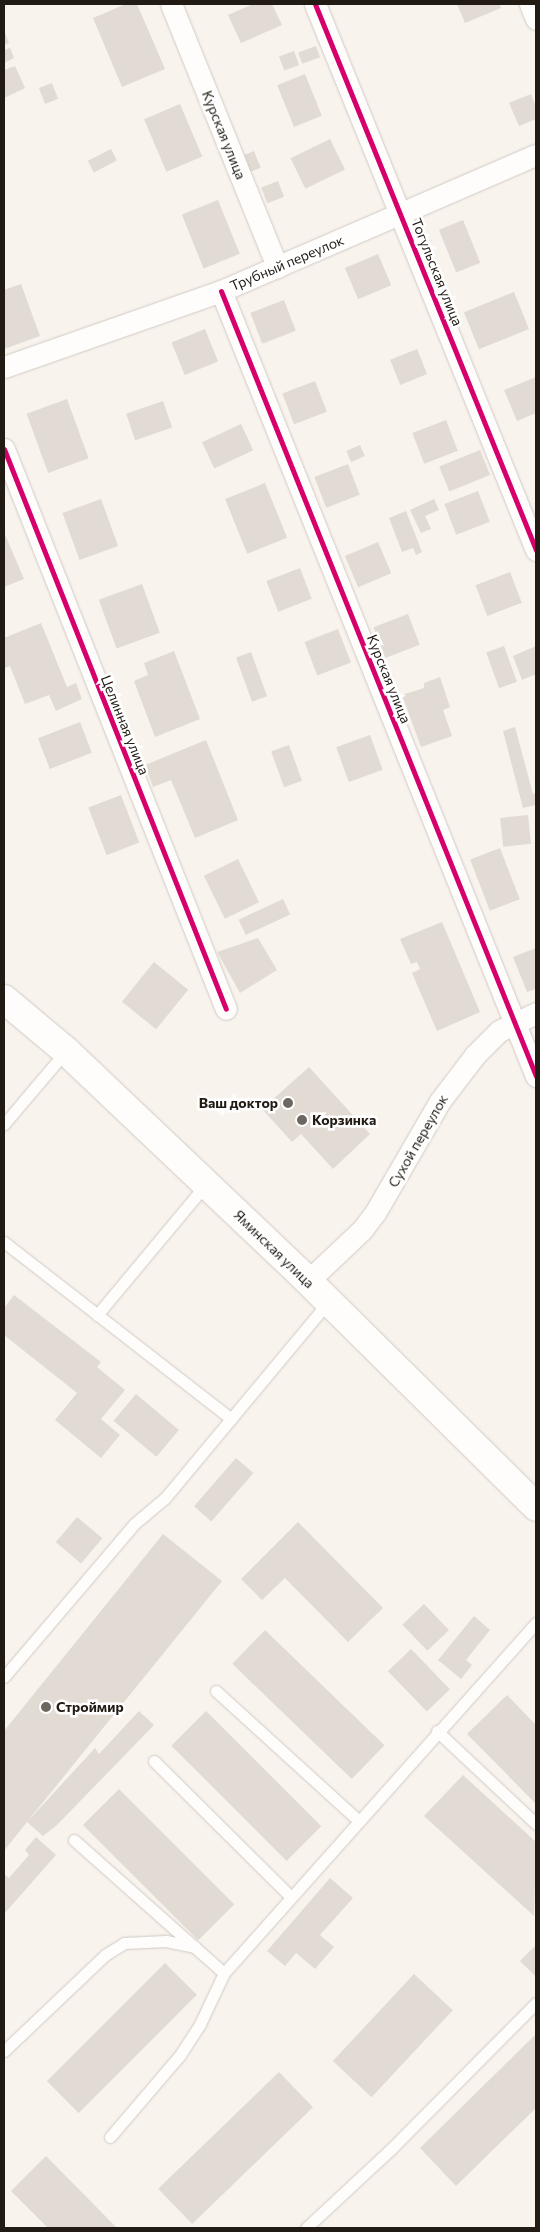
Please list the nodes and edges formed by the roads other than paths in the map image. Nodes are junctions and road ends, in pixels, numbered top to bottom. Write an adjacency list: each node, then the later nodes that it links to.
1 (171, 4): 7 (street, Курская улица)
2 (315, 4): 6 (street, Тогульская улица)
3 (530, 4): 4 (street)
4 (536, 19)
5 (536, 155): 6 (street, Трубный переулок)
6 (401, 214): 7 (street, Трубный переулок); 11 (street, Тогульская улица)
7 (277, 267): 8 (street, Трубный переулок)
8 (221, 291): 9 (street, Трубный переулок); 15 (street, Курская улица)
9 (4, 367)
10 (4, 449): 13 (street, Целинная улица)
11 (536, 550)
12 (4, 999): 16 (main road, Яминская улица)
13 (226, 1009)
14 (536, 1013): 15 (street, Сухой переулок)
15 (514, 1022): 17 (street, Курская улица); 21 (street, Сухой переулок)
16 (66, 1051): 18 (lane); 19 (main road, Яминская улица)
17 (536, 1076)
18 (4, 1124)
19 (206, 1184): 21 (main road, Яминская улица); 23 (lane)
20 (4, 1242): 23 (lane)
21 (308, 1281): 22 (main road, Яминская улица)
22 (329, 1301): 24 (lane); 25 (main road, Яминская улица)
23 (97, 1315): 24 (lane)
24 (231, 1419): 27 (lane)
25 (536, 1507)
26 (536, 1623): 29 (lane)
27 (4, 1676)
28 (216, 1691): 31 (lane)
29 (437, 1731): 31 (lane); 32 (lane)
30 (154, 1761): 34 (lane)
31 (358, 1821): 34 (lane)
32 (536, 1824)
33 (74, 1840): 35 (lane)
34 (291, 1897): 36 (lane)
35 (195, 1947): 36 (lane); 38 (lane)
36 (224, 1973): 39 (lane)
37 (536, 2003): 40 (lane)
38 (4, 2051)
39 (110, 2137)
40 (306, 2228)

